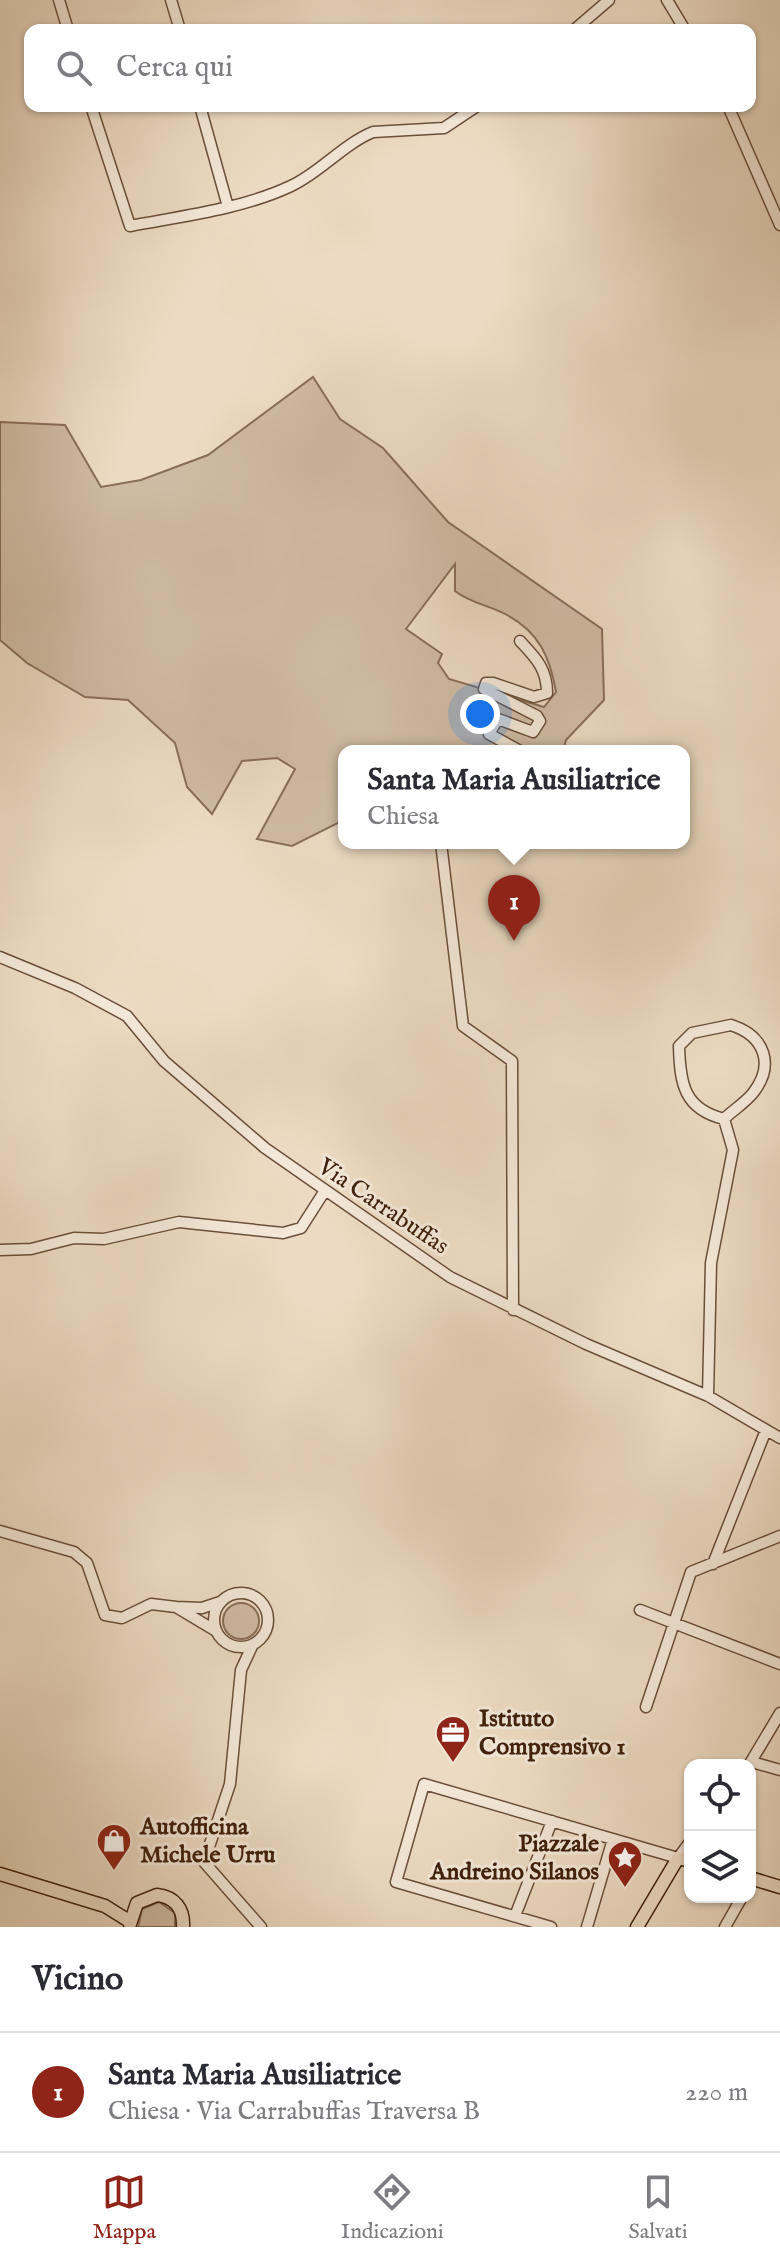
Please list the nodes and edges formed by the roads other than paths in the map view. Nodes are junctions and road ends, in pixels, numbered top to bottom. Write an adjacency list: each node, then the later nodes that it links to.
1 (59, 0): 5 (street)
2 (171, 0): 6 (street)
3 (609, 0): 7 (street)
4 (667, 0): 8 (street)
5 (66, 24)
6 (178, 24)
7 (581, 24)
8 (681, 24)
9 (93, 112): 13 (street)
10 (202, 112): 13 (street)
11 (468, 112): 13 (street)
12 (731, 112): 14 (street)
13 (228, 207)
14 (780, 225)
15 (520, 641): 16 (street)
16 (507, 745)
17 (442, 849): 22 (street)
18 (0, 957): 20 (street, Via Carrabuffas)
19 (724, 1119): 19 (street); 23 (street)
20 (324, 1192): 21 (street); 22 (street, Via Carrabuffas)
21 (0, 1250)
22 (513, 1310): 23 (street, Via Carrabuffas)
23 (708, 1396): 24 (street, Via Carrabuffas)
24 (766, 1430): 25 (street, Via Carrabuffas); 28 (street)
25 (780, 1438)
26 (0, 1531): 30 (street)
27 (780, 1536): 28 (street)
28 (713, 1564): 32 (street)
29 (221, 1601): 30 (street); 33 (street); 34 (street)
30 (176, 1607): 33 (street)
31 (640, 1610): 32 (street)
32 (673, 1623): 37 (street); 38 (street)
33 (218, 1633): 35 (street)
34 (253, 1644): 35 (street); 36 (street)
35 (235, 1646): 36 (street)
36 (245, 1657): 54 (street)
37 (780, 1664)
38 (646, 1707)
39 (780, 1713): 40 (street)
40 (752, 1759)
41 (756, 1764): 42 (street)
42 (780, 1770)
43 (552, 1821): 44 (street); 50 (street); 50 (street)
44 (613, 1839): 45 (street); 56 (street)
45 (684, 1859): 57 (main road)
46 (0, 1874): 51 (main road)
47 (756, 1881): 48 (main road)
48 (780, 1887)
49 (739, 1903): 58 (street)
50 (515, 1916): 55 (street)
51 (131, 1919): 52 (main road)
52 (183, 1923): 53 (main road)
53 (196, 1927)
54 (261, 1927)
55 (551, 1927)
56 (587, 1927)
57 (637, 1927)
58 (725, 1927)

